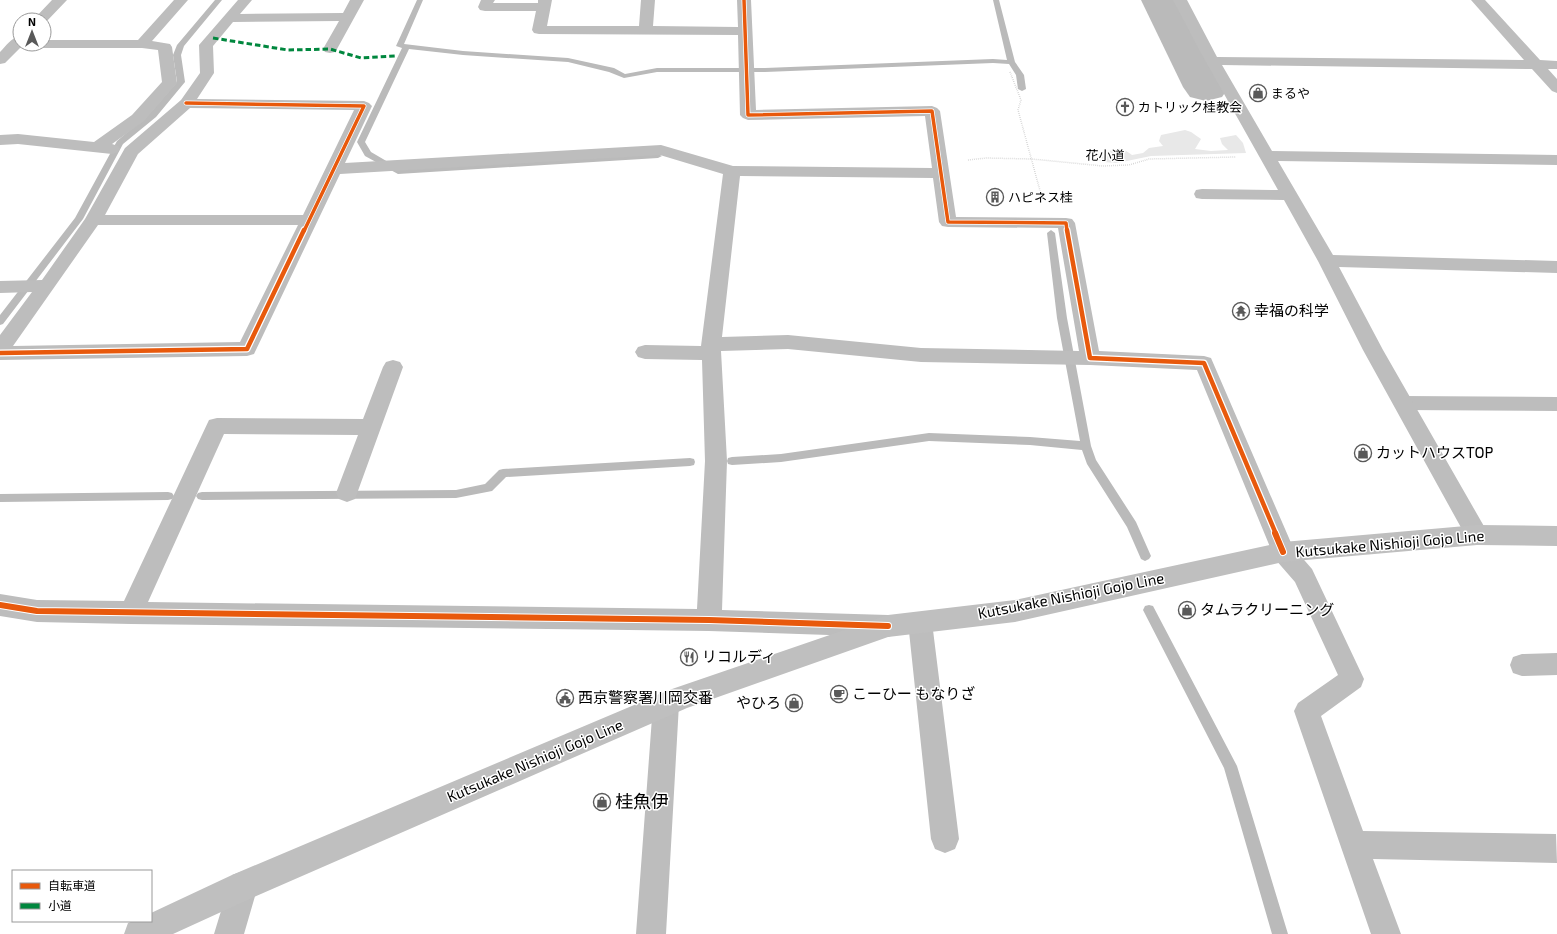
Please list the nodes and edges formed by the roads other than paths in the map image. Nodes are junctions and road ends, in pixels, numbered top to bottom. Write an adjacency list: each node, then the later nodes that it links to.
1 (60, 0): 11 (street)
2 (181, 0): 17 (street)
3 (245, 0): 13 (street)
4 (357, 0): 12 (street)
5 (488, 0): 10 (street)
6 (648, 0): 14 (street)
7 (744, 0): 15 (street)
8 (1180, 0): 21 (street)
9 (1478, 0): 22 (street)
10 (544, 3): 14 (street)
11 (48, 12)
12 (348, 17): 13 (street); 19 (street)
13 (231, 18): 25 (street)
14 (646, 30): 15 (street)
15 (744, 31): 30 (street)
16 (52, 43): 17 (street)
17 (142, 44): 27 (street)
18 (12, 48): 20 (street)
19 (330, 49)
20 (0, 60)
21 (1214, 61): 22 (street); 28 (street)
22 (1536, 65): 23 (street); 24 (street)
23 (1557, 65)
24 (1557, 88)
25 (186, 103): 27 (street); 31 (street)
26 (0, 140): 27 (street)
27 (116, 149): 35 (street)
28 (1268, 156): 29 (street); 34 (street)
29 (1557, 160)
30 (941, 168): 32 (street); 45 (street)
31 (334, 169): 32 (street); 36 (street)
32 (732, 171): 42 (street)
33 (1202, 194): 34 (street)
34 (1290, 195): 37 (street)
35 (93, 220): 36 (street); 40 (street)
36 (309, 220): 44 (street)
37 (1327, 261): 38 (street); 47 (street)
38 (1557, 267)
39 (0, 286): 40 (street)
40 (44, 286): 41 (street)
41 (0, 349)
42 (711, 349): 43 (street); 45 (street); 56 (street)
43 (645, 352)
44 (0, 353)
45 (1075, 357): 53 (street)
46 (393, 366): 49 (street)
47 (1403, 403): 48 (lane); 51 (street)
48 (1557, 404)
49 (371, 426): 50 (street); 55 (street)
50 (347, 492)
51 (1477, 535): 52 (main road, Kutsukake Nishioji Gojo Line); 53 (main road, Kutsukake Nishioji Gojo Line)
52 (1557, 536)
53 (1283, 552): 57 (main road, Kutsukake Nishioji Gojo Line); 63 (lane)
54 (0, 604): 55 (street)
55 (131, 612): 56 (street)
56 (709, 620): 58 (street)
57 (920, 622): 58 (main road, Kutsukake Nishioji Gojo Line); 62 (lane)
58 (888, 626): 61 (main road, Kutsukake Nishioji Gojo Line)
59 (1522, 664): 60 (lane)
60 (1557, 664)
61 (666, 704): 65 (main road, Kutsukake Nishioji Gojo Line); 68 (street)
62 (945, 839)
63 (1354, 844): 64 (lane); 69 (lane)
64 (1557, 849)
65 (243, 886): 66 (main road, Kutsukake Nishioji Gojo Line); 67 (street)
66 (139, 934)
67 (230, 934)
68 (651, 934)
69 (1386, 934)

